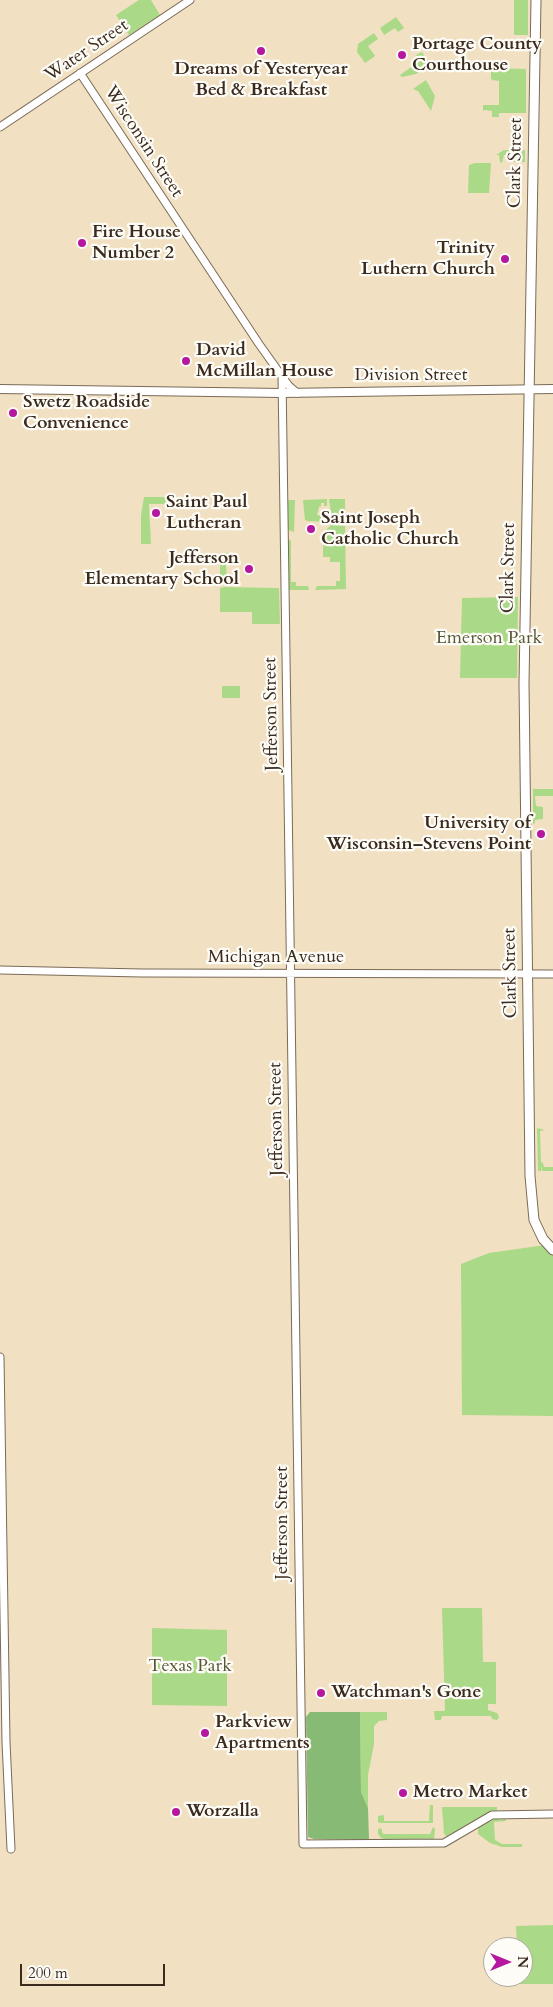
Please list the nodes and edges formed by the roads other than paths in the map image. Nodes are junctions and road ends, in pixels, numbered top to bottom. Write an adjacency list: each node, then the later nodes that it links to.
1 (190, 0): 3 (street, Water Street)
2 (536, 0): 8 (main road, Clark Street)
3 (80, 73): 4 (street, Water Street); 5 (street, Wisconsin Street)
4 (0, 127)
5 (282, 376): 9 (street, Jefferson Street); 10 (street, Wisconsin Street)
6 (0, 389): 9 (main road, Division Street)
7 (553, 389): 8 (main road, Division Street)
8 (528, 390): 10 (main road, Division Street); 13 (main road, Clark Street)
9 (282, 393): 10 (main road, Division Street); 12 (street, Jefferson Street)
10 (297, 393)
11 (0, 970): 12 (street, Michigan Avenue)
12 (291, 973): 13 (street, Michigan Avenue); 17 (street, Jefferson Street)
13 (527, 974): 14 (street, Michigan Avenue); 15 (main road, Clark Street)
14 (553, 974)
15 (553, 1250)
16 (0, 1357): 18 (street)
17 (553, 1814)
18 (11, 1849)

